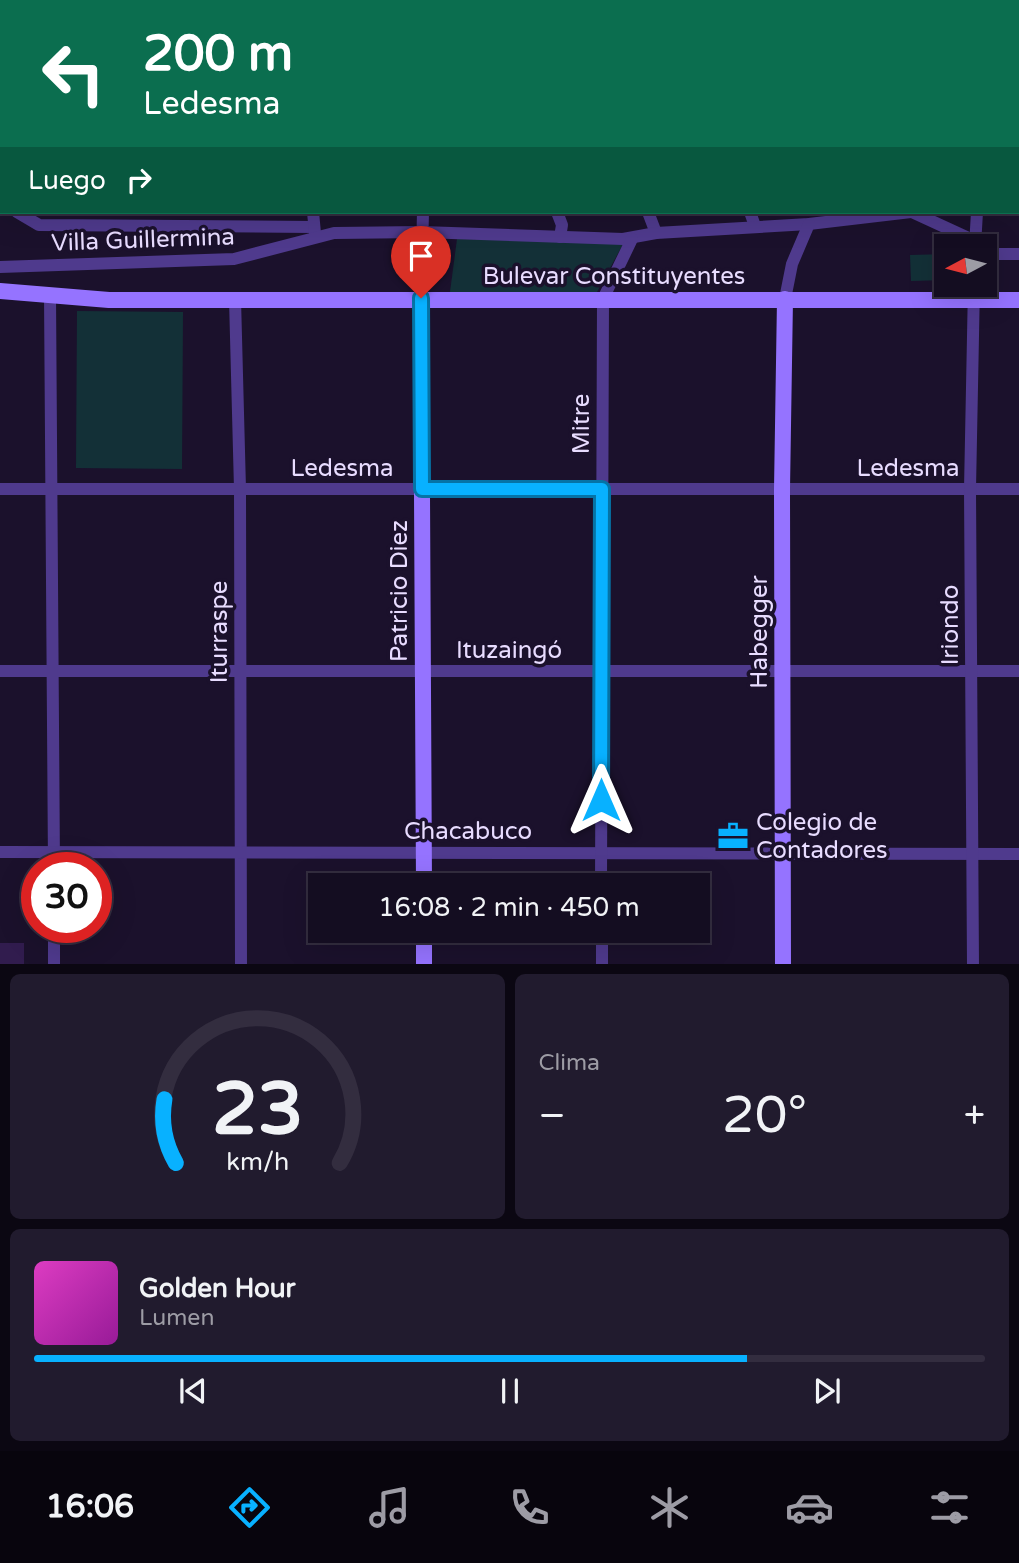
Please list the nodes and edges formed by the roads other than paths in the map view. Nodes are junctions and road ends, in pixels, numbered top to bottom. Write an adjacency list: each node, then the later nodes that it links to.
1 (21, 214): 13 (street)
2 (313, 214): 13 (street)
3 (423, 214): 14 (street, Patricio Diez)
4 (558, 214): 18 (street)
5 (649, 214): 15 (street)
6 (751, 214): 12 (street)
7 (878, 214): 10 (street, Villa Guillermina)
8 (916, 214): 16 (street)
9 (976, 214): 17 (street)
10 (845, 216): 11 (street, Villa Guillermina)
11 (809, 224): 12 (street, Villa Guillermina); 31 (street)
12 (755, 226): 15 (street, Villa Guillermina)
13 (315, 232): 14 (street, Villa Guillermina); 22 (street, Villa Guillermina)
14 (422, 232): 18 (street, Villa Guillermina); 27 (street, Patricio Diez)
15 (656, 233): 19 (street, Villa Guillermina)
16 (955, 234)
17 (975, 234)
18 (561, 237): 19 (street, Villa Guillermina)
19 (632, 239): 30 (street)
20 (998, 254): 21 (street)
21 (1019, 254)
22 (0, 267)
23 (0, 291): 25 (street, Bulevar Constituyentes)
24 (934, 293): 31 (street, Bulevar Constituyentes)
25 (50, 295): 29 (street, Bulevar Constituyentes); 34 (street)
26 (998, 296): 32 (street, Bulevar Constituyentes)
27 (421, 298): 29 (street, Bulevar Constituyentes); 30 (street, Bulevar Constituyentes); 36 (street, Patricio Diez)
28 (973, 298): 39 (street, Iriondo)
29 (235, 299): 35 (street, Iturraspe)
30 (603, 299): 31 (street, Bulevar Constituyentes); 37 (street, Mitre)
31 (785, 299): 38 (street, Habegger)
32 (1019, 300)
33 (0, 489): 34 (street, Ledesma)
34 (52, 489): 35 (street, Ledesma); 44 (street)
35 (240, 489): 36 (street, Ledesma); 45 (street, Iturraspe)
36 (422, 489): 37 (street, Ledesma); 46 (street, Patricio Diez)
37 (602, 489): 38 (street, Ledesma); 41 (street, Mitre)
38 (782, 489): 39 (street, Ledesma); 42 (street, Habegger)
39 (970, 489): 40 (street, Ledesma); 47 (street, Iriondo)
40 (1019, 489)
41 (600, 670): 42 (street, Ituzaingó); 46 (street, Ituzaingó); 55 (street, Mitre)
42 (782, 670): 47 (street, Ituzaingó); 56 (street, Habegger)
43 (0, 671): 44 (street, Ituzaingó)
44 (52, 671): 45 (street, Ituzaingó); 51 (street)
45 (240, 671): 46 (street, Ituzaingó); 53 (street, Iturraspe)
46 (422, 671): 54 (street, Patricio Diez)
47 (971, 671): 48 (street, Ituzaingó); 57 (street, Iriondo)
48 (1019, 671)
49 (0, 852): 50 (street, Chacabuco)
50 (21, 852)
51 (54, 852)
52 (112, 852): 53 (street, Chacabuco)
53 (242, 852): 54 (street, Chacabuco); 65 (street, Iturraspe)
54 (424, 852): 55 (street, Chacabuco); 59 (street, Patricio Diez)
55 (601, 852): 56 (street, Chacabuco); 60 (street, Mitre)
56 (783, 853): 57 (street, Chacabuco); 68 (street, Habegger)
57 (972, 854): 58 (street, Chacabuco); 69 (street, Iriondo)
58 (1019, 854)
59 (424, 873)
60 (601, 873)
61 (54, 943): 64 (street)
62 (424, 943): 66 (street)
63 (602, 943): 67 (street)
64 (54, 964)
65 (241, 964)
66 (424, 964)
67 (602, 964)
68 (783, 964)
69 (973, 964)

